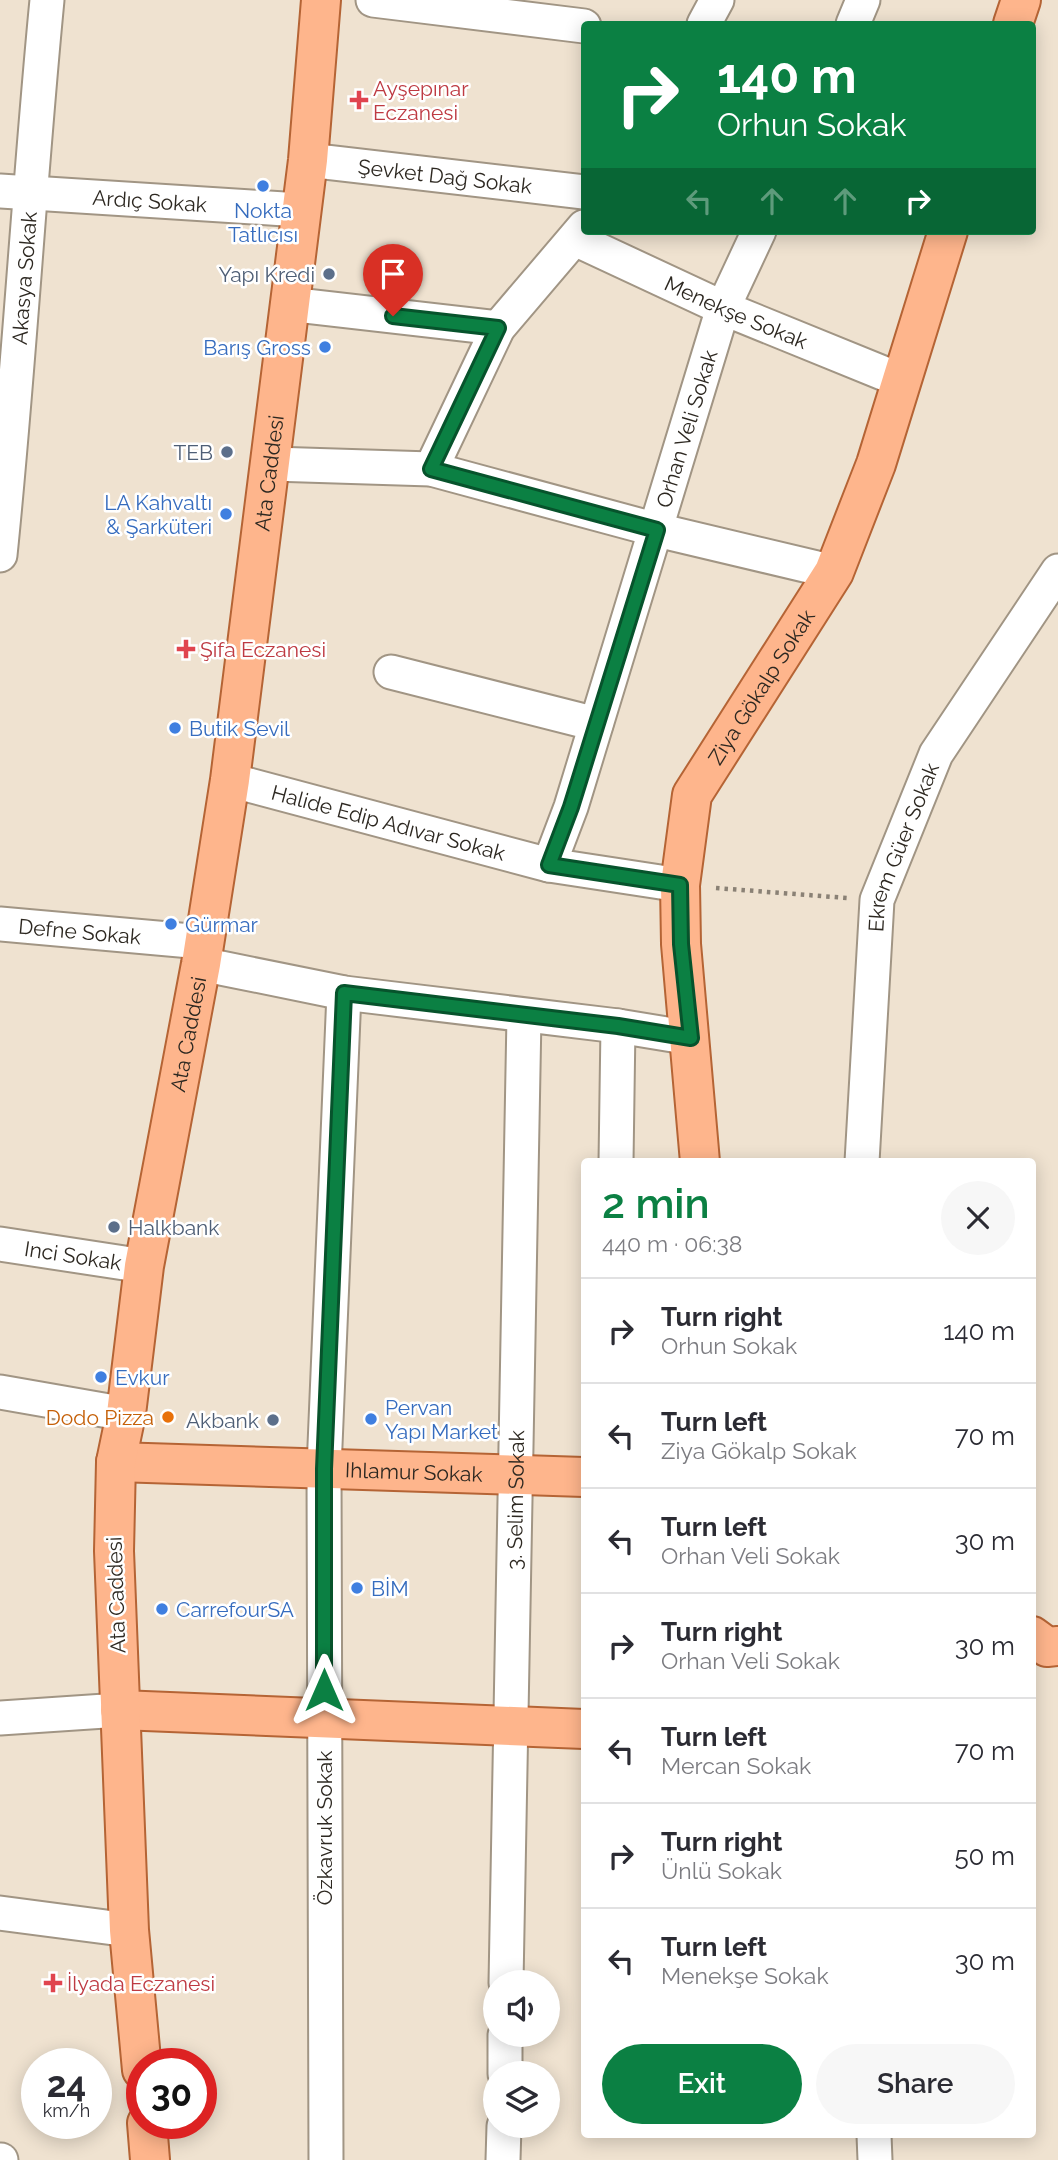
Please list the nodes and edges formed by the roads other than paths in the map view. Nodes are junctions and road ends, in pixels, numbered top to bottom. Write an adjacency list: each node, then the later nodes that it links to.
1 (47, 0): 12 (street, Akasya Sokak)
2 (321, 0): 11 (main road, Ata Caddesi)
3 (373, 0): 10 (street)
4 (717, 0): 7 (street)
5 (863, 0): 8 (street)
6 (1021, 0): 9 (main road)
7 (706, 21)
8 (854, 21)
9 (1014, 21)
10 (581, 26)
11 (308, 160): 13 (street, Şevket Dağ Sokak); 14 (main road, Ata Caddesi)
12 (14, 191): 14 (street, Ardıç Sokak); 26 (street, Akasya Sokak)
13 (581, 192)
14 (300, 210): 19 (main road, Ata Caddesi)
15 (580, 233): 21 (street)
16 (584, 235): 20 (street, Menekşe Sokak)
17 (757, 235): 20 (street, Orhan Veli Sokak)
18 (946, 235): 22 (main road, Ziya Gökalp Sokak)
19 (288, 304): 21 (street); 23 (main road, Ata Caddesi)
20 (723, 308): 22 (street, Menekşe Sokak); 25 (street, Orhan Veli Sokak)
21 (498, 328): 24 (street)
22 (900, 380): 28 (main road, Ziya Gökalp Sokak)
23 (272, 464): 24 (street); 31 (main road, Ata Caddesi)
24 (431, 469): 25 (street)
25 (657, 530): 28 (street); 30 (street, Orhan Veli Sokak)
26 (0, 555)
27 (1058, 571): 42 (street, Ekrem Güer Sokak)
28 (834, 572): 33 (main road, Ziya Gökalp Sokak)
29 (391, 672): 30 (street)
30 (596, 723): 32 (street, Orhan Veli Sokak)
31 (230, 780): 32 (street, Halide Edip Adıvar Sokak); 35 (main road, Ata Caddesi)
32 (549, 865): 33 (street)
33 (680, 885): 39 (main road, Ziya Gökalp Sokak)
34 (0, 924): 35 (street, Defne Sokak)
35 (201, 953): 36 (street, Defne Sokak); 44 (main road, Ata Caddesi)
36 (344, 993): 37 (street, Defne Sokak); 48 (street, Özkavruk Sokak)
37 (524, 1016): 38 (street, Defne Sokak); 49 (street, 3. Selim Sokak)
38 (618, 1026): 39 (street, Defne Sokak); 40 (street)
39 (691, 1038): 41 (main road, Ziya Gökalp Sokak)
40 (616, 1158)
41 (700, 1158)
42 (862, 1158)
43 (0, 1244): 44 (street, Inci Sokak)
44 (144, 1266): 46 (main road, Ata Caddesi)
45 (0, 1392): 46 (street)
46 (126, 1414): 47 (main road, Ata Caddesi)
47 (116, 1462): 48 (main road, Ihlamur Sokak); 55 (main road, Ata Caddesi)
48 (324, 1469): 49 (main road, Ihlamur Sokak); 57 (street, Özkavruk Sokak)
49 (514, 1475): 50 (main road, Ihlamur Sokak); 58 (street, 3. Selim Sokak)
50 (581, 1477)
51 (1036, 1639): 52 (main road)
52 (1058, 1646)
53 (1058, 1664): 54 (main road)
54 (1036, 1671)
55 (120, 1710): 56 (street); 57 (main road); 61 (main road, Ata Caddesi)
56 (0, 1718)
57 (324, 1718): 58 (main road); 68 (street, Özkavruk Sokak)
58 (509, 1726): 59 (main road); 62 (street, 3. Selim Sokak)
59 (581, 1729)
60 (0, 1913): 61 (street)
61 (129, 1930): 63 (main road, Ata Caddesi)
62 (506, 1970)
63 (140, 2048)
64 (504, 2138): 69 (street)
65 (874, 2138): 70 (street)
66 (148, 2139): 67 (main road)
67 (150, 2160)
68 (326, 2160)
69 (503, 2160)
70 (875, 2160)

